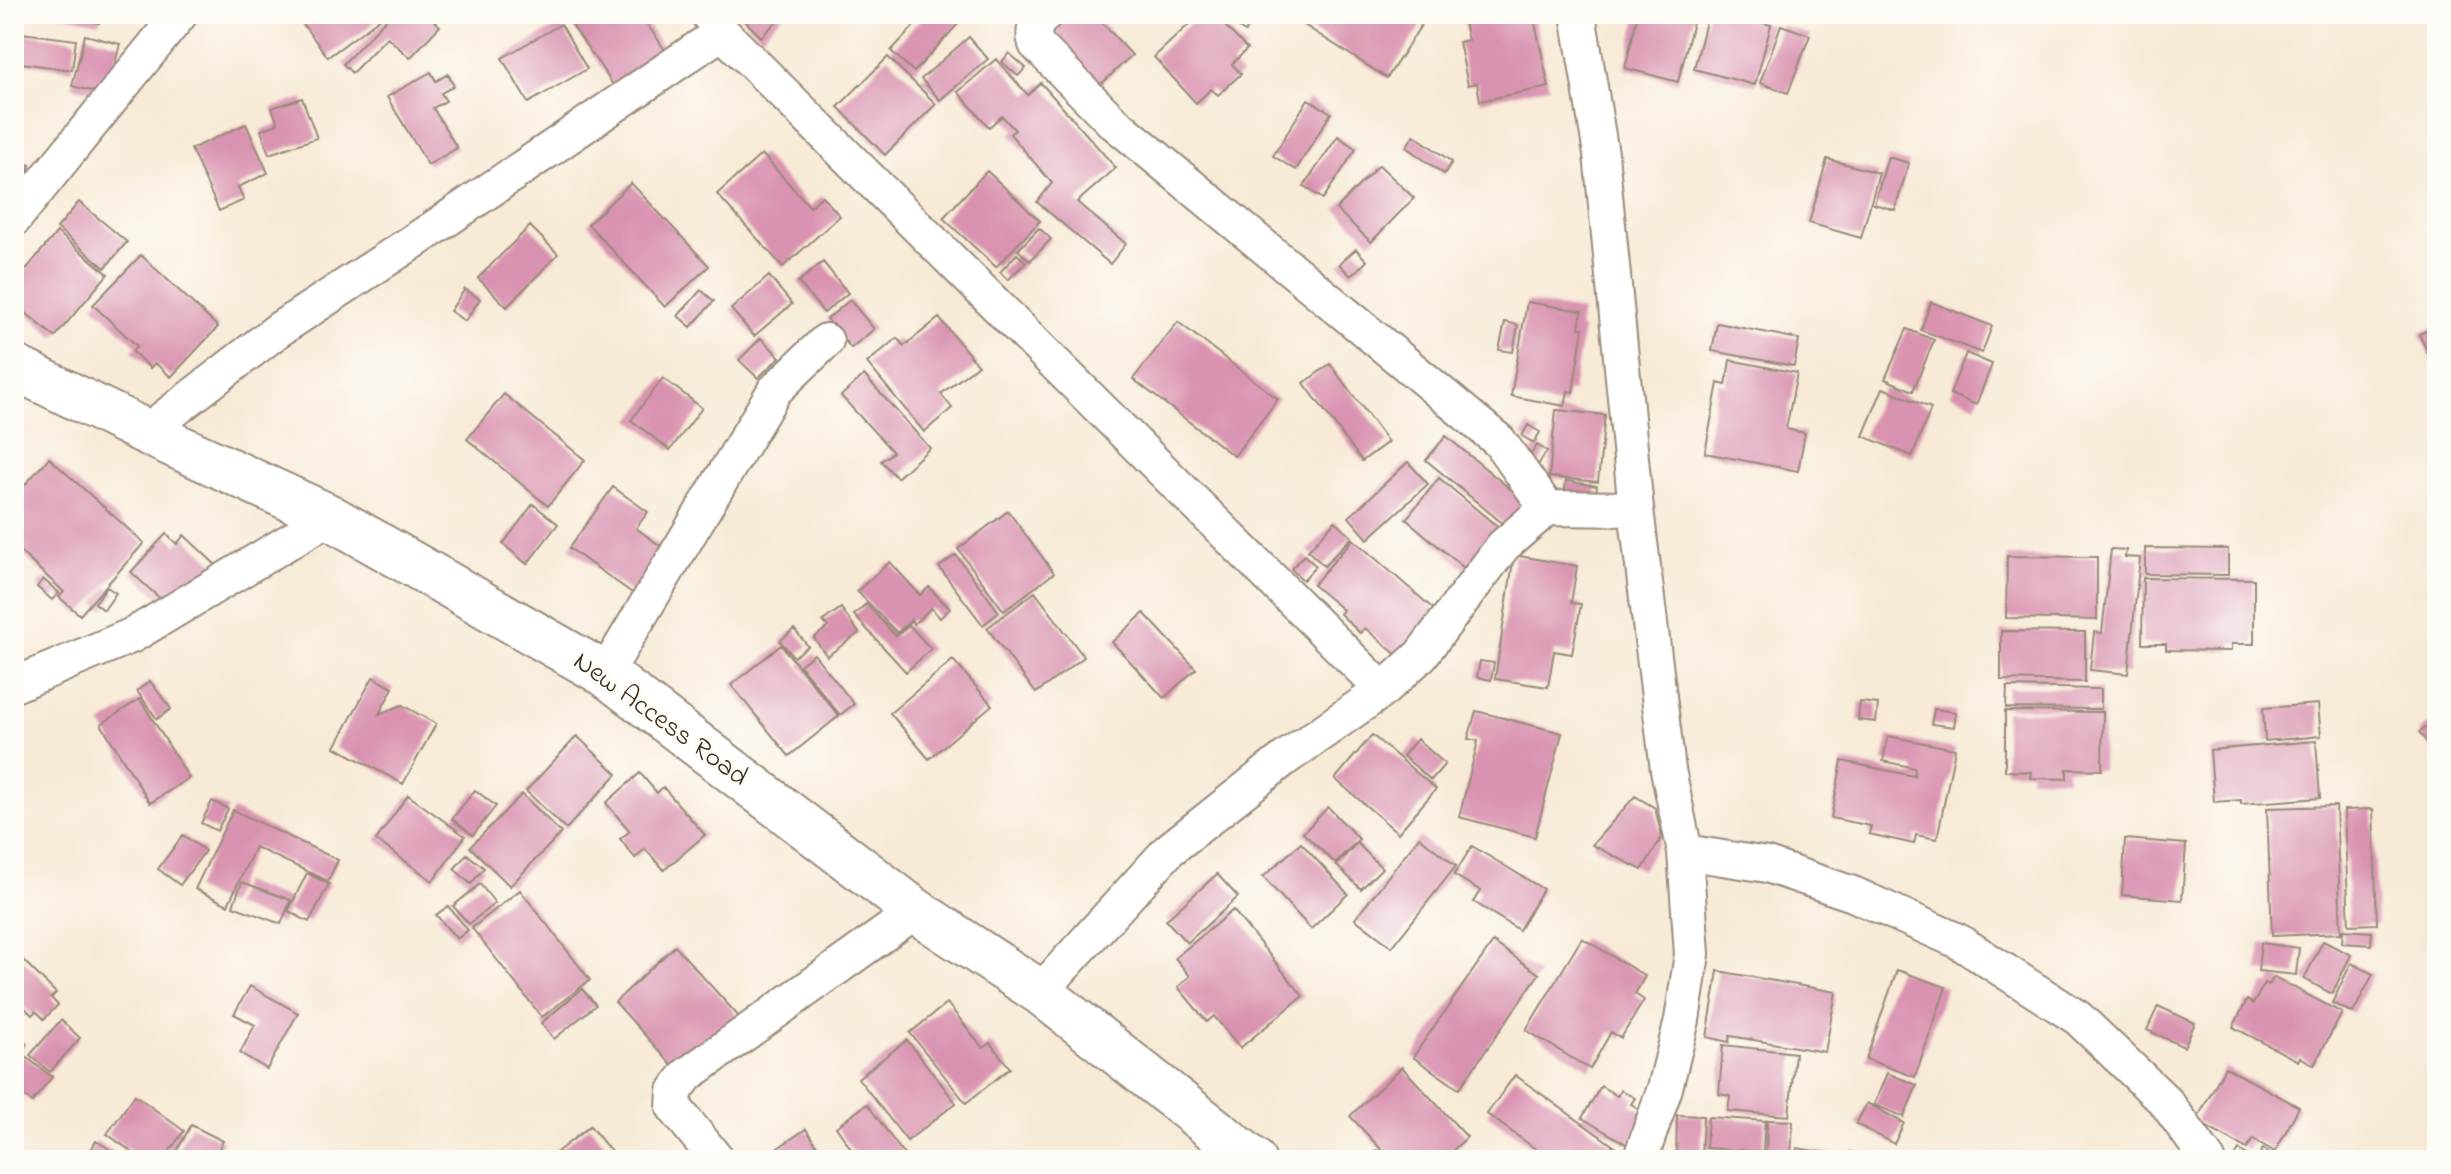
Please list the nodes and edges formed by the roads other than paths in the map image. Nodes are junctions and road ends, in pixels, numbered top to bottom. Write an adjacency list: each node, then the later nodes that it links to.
1 (180, 14): 5 (street)
2 (1045, 14): 9 (street)
3 (1578, 14): 10 (street)
4 (715, 23): 8 (street); 14 (street)
5 (14, 219)
6 (826, 341): 12 (street)
7 (14, 367): 8 (main road, New Access Road)
8 (146, 432): 11 (main road, New Access Road)
9 (1547, 508): 10 (street); 14 (street)
10 (1636, 509): 15 (street)
11 (330, 517): 12 (main road, New Access Road); 13 (street)
12 (605, 674): 16 (main road, New Access Road)
13 (14, 685)
14 (1383, 690): 17 (street)
15 (1685, 852): 20 (street); 21 (street)
16 (916, 911): 17 (main road, New Access Road); 18 (street)
17 (1040, 992): 19 (main road, New Access Road)
18 (717, 1160)
19 (1253, 1160)
20 (1640, 1160)
21 (2208, 1160)

